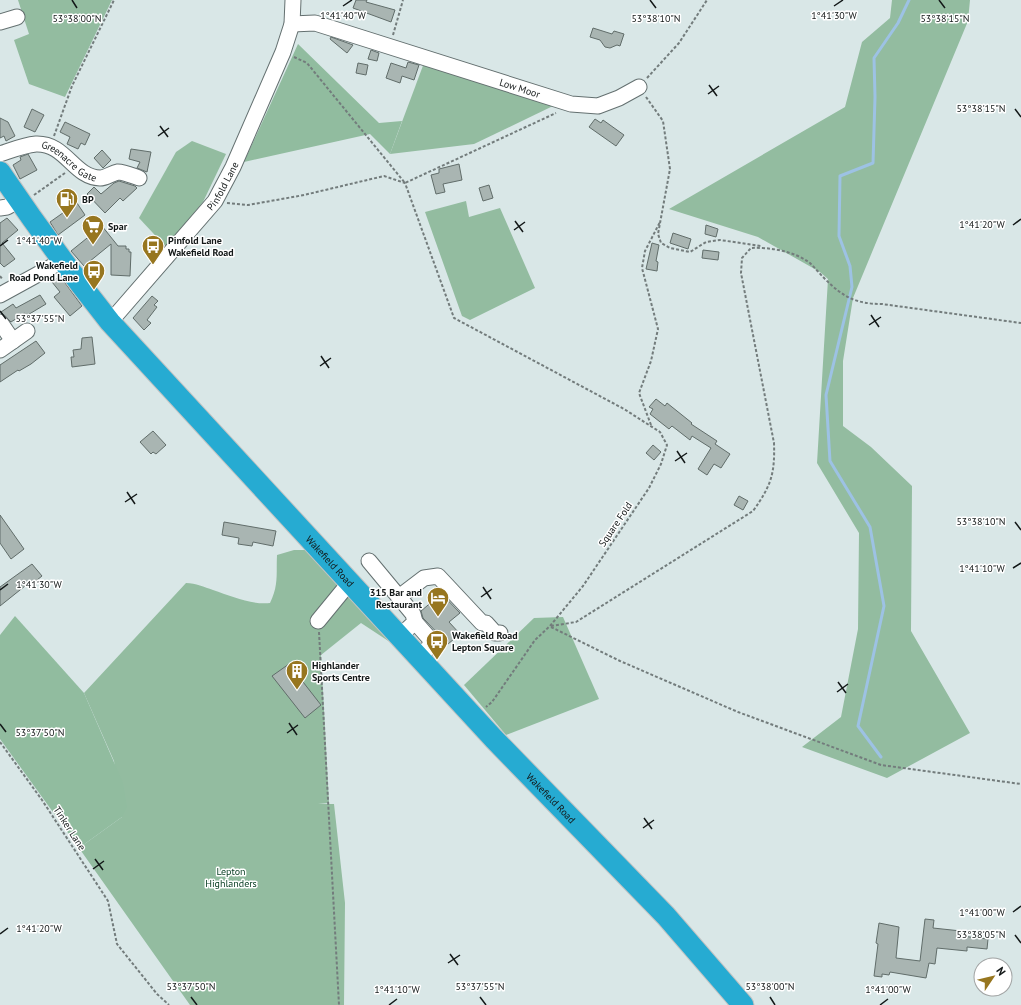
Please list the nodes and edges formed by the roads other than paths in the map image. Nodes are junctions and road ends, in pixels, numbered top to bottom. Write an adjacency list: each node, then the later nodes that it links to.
1 (293, 0): 4 (street, Pinfold Lane)
2 (17, 17): 3 (street)
3 (0, 22)
4 (292, 24): 5 (street, Low Moor); 13 (street, Pinfold Lane)
5 (639, 87)
6 (0, 154): 8 (street, Greenacre Gate)
7 (0, 172): 9 (highway, Wakefield Road)
8 (139, 178)
9 (13, 205): 10 (highway, Wakefield Road)
10 (62, 261): 11 (street); 13 (highway, Wakefield Road)
11 (0, 295)
12 (0, 322): 15 (street)
13 (110, 322): 18 (highway, Wakefield Road)
14 (27, 331): 15 (street)
15 (13, 341): 16 (street)
16 (0, 350)
17 (369, 561): 19 (street)
18 (350, 582): 20 (street); 23 (highway, Wakefield Road)
19 (399, 597): 21 (street); 22 (street)
20 (318, 621)
21 (415, 622): 23 (street); 24 (street)
22 (500, 633)
23 (400, 636): 24 (highway, Wakefield Road)
24 (419, 657): 25 (highway, Wakefield Road)
25 (743, 1005)

